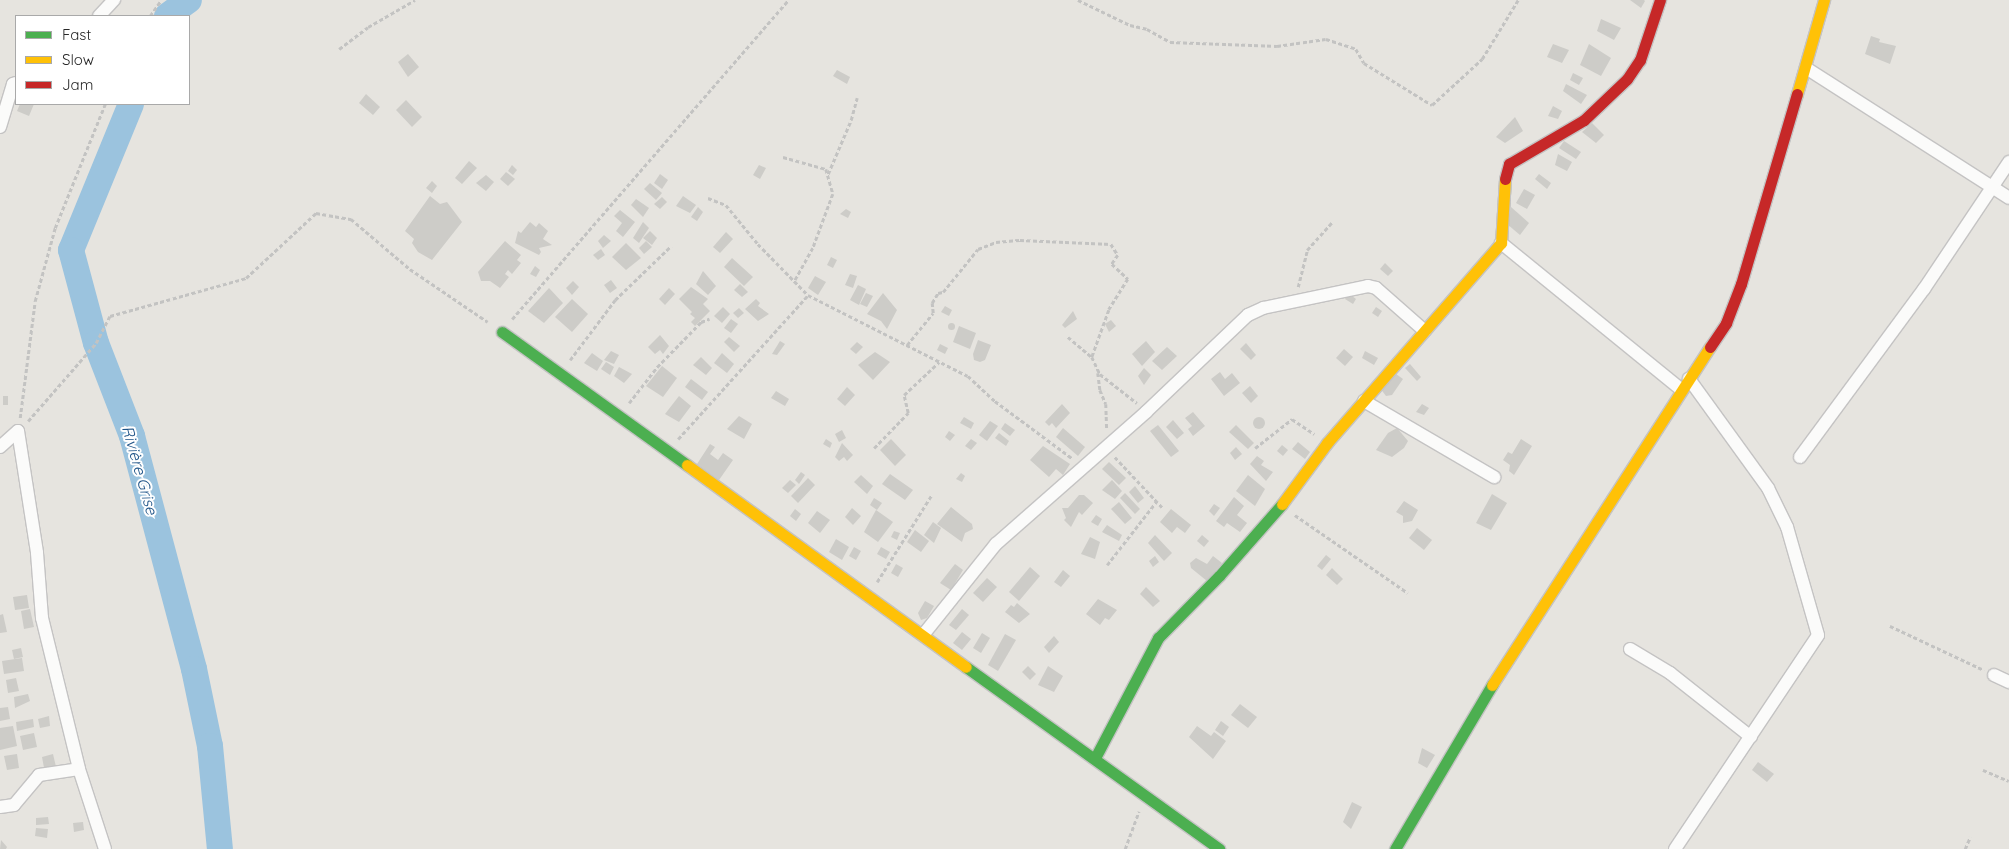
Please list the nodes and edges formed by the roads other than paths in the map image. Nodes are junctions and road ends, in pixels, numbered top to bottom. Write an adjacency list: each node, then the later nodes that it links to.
1 (114, 0): 4 (street)
2 (1660, 0): 12 (street)
3 (1824, 0): 5 (street)
4 (100, 15)
5 (1806, 68): 10 (street); 15 (street)
6 (0, 80): 7 (street)
7 (15, 84): 8 (street)
8 (0, 126)
9 (2009, 162): 10 (street)
10 (1994, 188): 11 (street); 18 (street)
11 (2009, 198)
12 (1501, 243): 13 (street); 15 (street)
13 (1424, 331): 16 (street); 20 (street)
14 (502, 332): 20 (street)
15 (1686, 384): 24 (street); 30 (street)
16 (1364, 401): 19 (street); 25 (street)
17 (0, 447): 26 (street)
18 (1800, 457)
19 (1494, 477)
20 (923, 636): 25 (street)
21 (1630, 649): 24 (street)
22 (1994, 675): 23 (street)
23 (2009, 682)
24 (1751, 737): 31 (street)
25 (1095, 758): 29 (street)
26 (79, 769): 27 (street); 28 (street)
27 (0, 807)
28 (105, 849)
29 (1218, 849)
30 (1395, 849)
31 (1675, 849)

